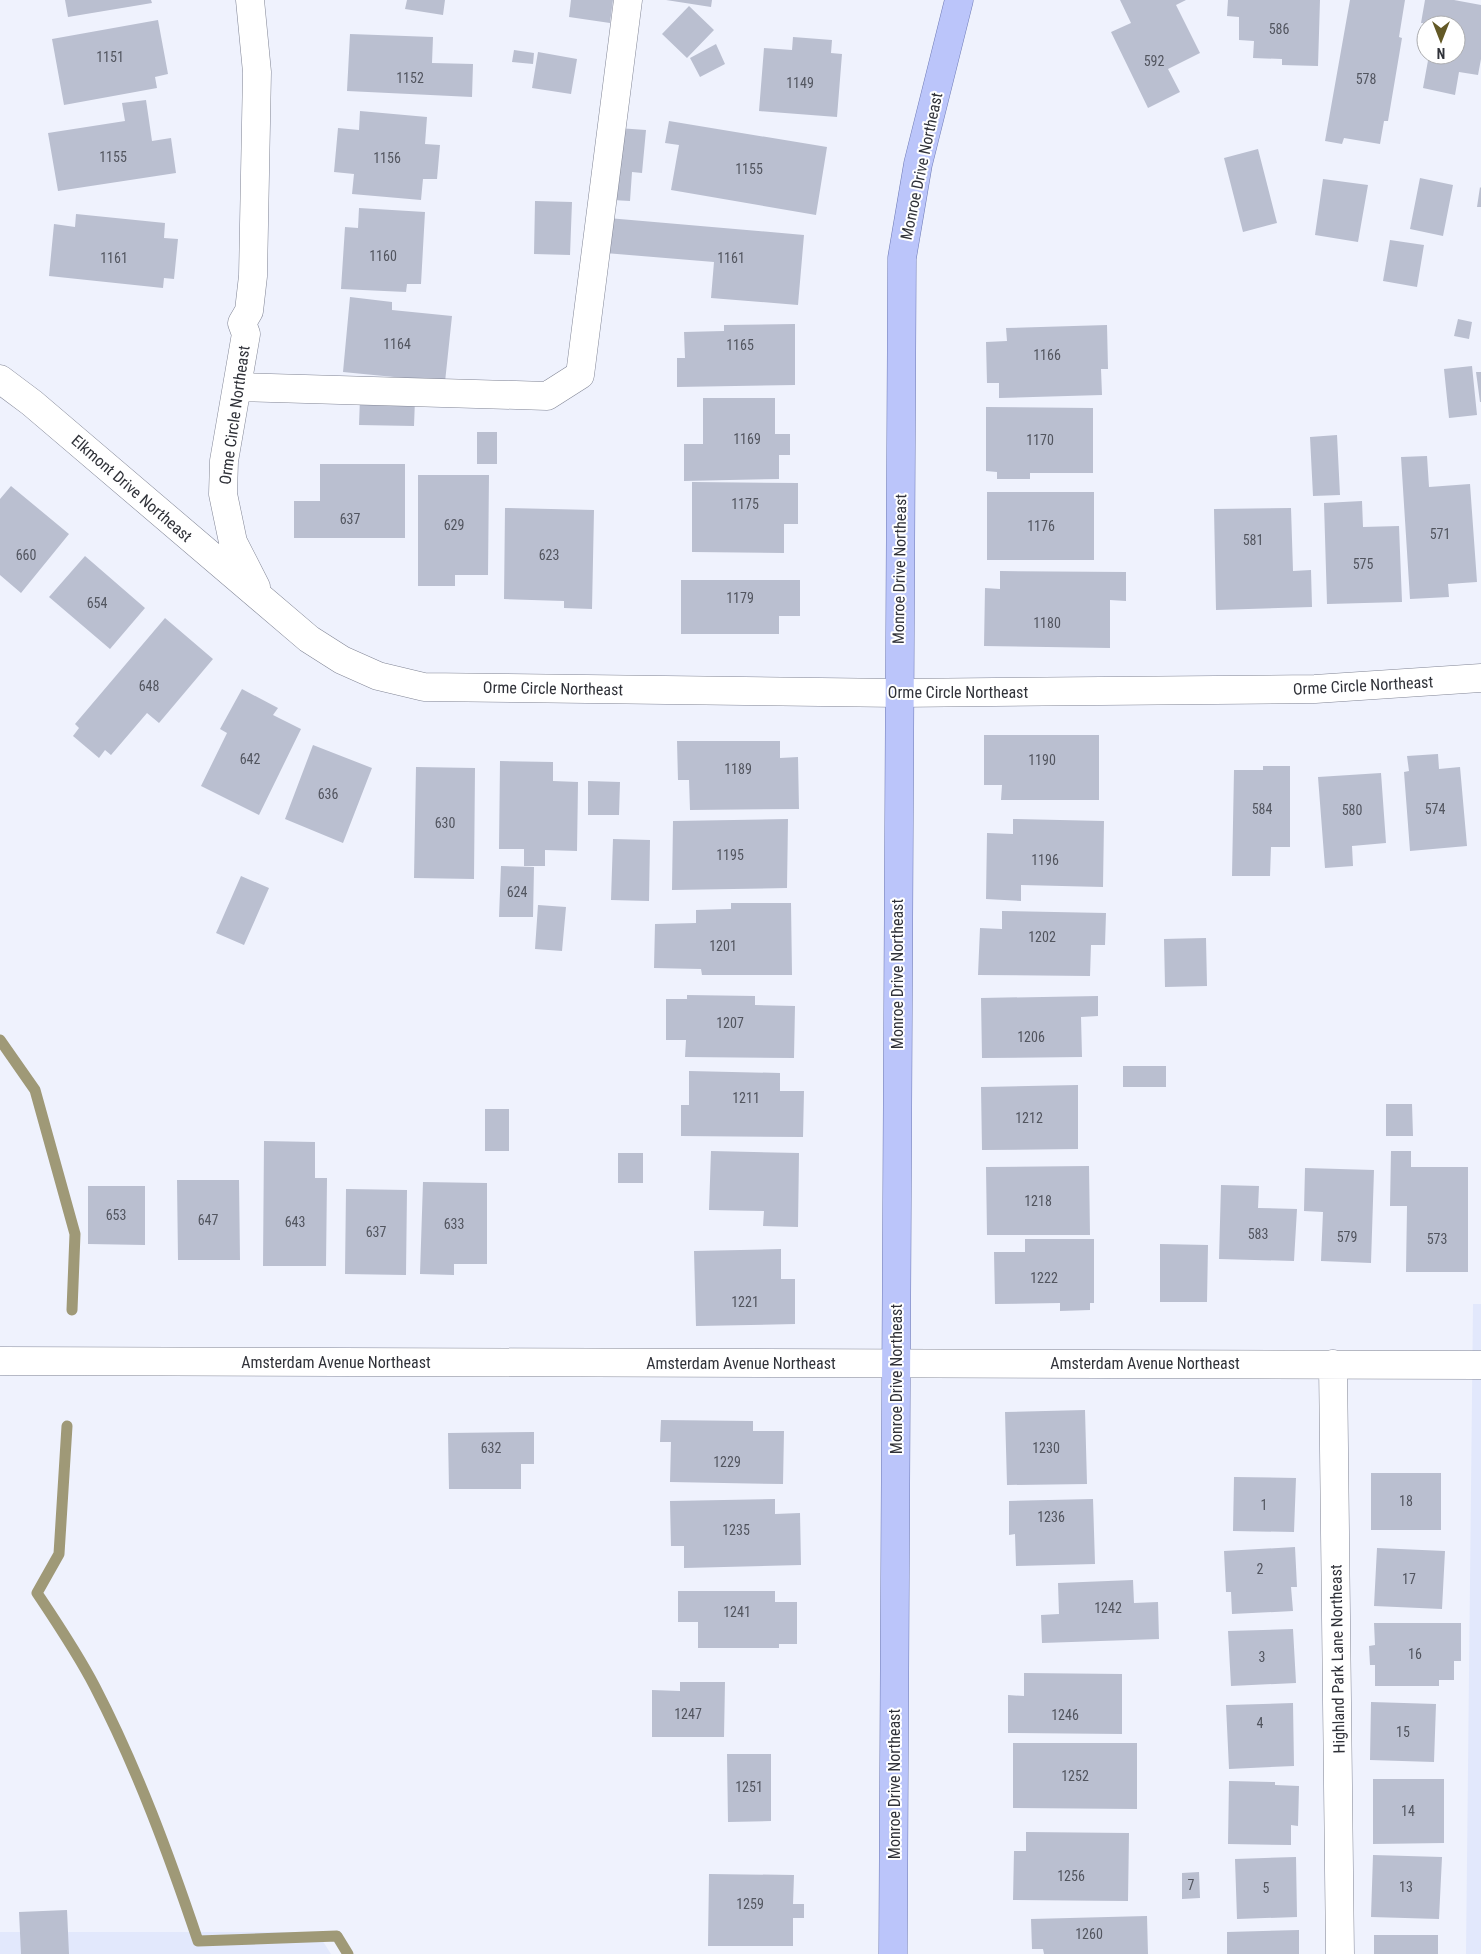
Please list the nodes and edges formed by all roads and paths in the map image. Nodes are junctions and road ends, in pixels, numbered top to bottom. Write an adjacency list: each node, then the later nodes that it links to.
1 (250, 0): 5 (street, Orme Circle Northeast)
2 (628, 0): 5 (street)
3 (959, 0): 8 (main road, Monroe Drive Northeast)
4 (0, 379): 6 (street, Elkmont Drive Northeast)
5 (237, 386): 6 (street, Orme Circle Northeast)
6 (263, 600): 8 (street, Orme Circle Northeast)
7 (1481, 678): 8 (street, Orme Circle Northeast)
8 (898, 693): 10 (main road, Monroe Drive Northeast)
9 (0, 1361): 10 (street, Amsterdam Avenue Northeast)
10 (896, 1362): 11 (street, Amsterdam Avenue Northeast); 13 (main road, Monroe Drive Northeast)
11 (1333, 1364): 12 (street, Amsterdam Avenue Northeast); 14 (street, Highland Park Lane Northeast)
12 (1481, 1364)
13 (893, 1954)
14 (1340, 1954)

